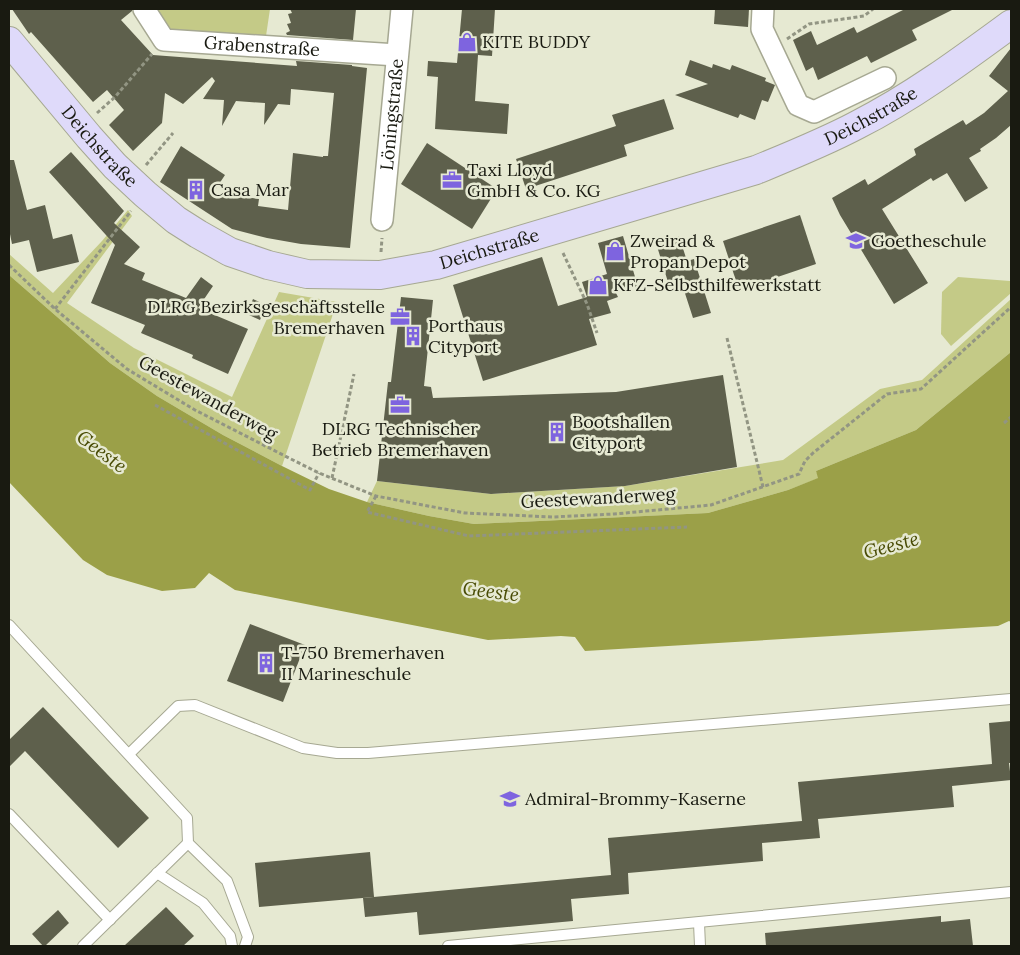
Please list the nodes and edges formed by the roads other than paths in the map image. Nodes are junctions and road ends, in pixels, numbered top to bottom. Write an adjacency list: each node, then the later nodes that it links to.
1 (144, 9): 6 (street, Grabenstraße)
2 (402, 9): 6 (street, Löningstraße)
3 (763, 9): 7 (street)
4 (1011, 24): 5 (main road, Deichstraße)
5 (9, 41)
6 (397, 55): 8 (street, Löningstraße)
7 (885, 78)
8 (382, 229)
9 (9, 625): 11 (lane)
10 (1011, 699): 11 (lane)
11 (129, 754): 13 (lane)
12 (9, 814): 16 (lane)
13 (188, 843): 14 (lane); 20 (lane)
14 (157, 873): 16 (lane); 19 (lane)
15 (1011, 892): 17 (lane)
16 (110, 920): 18 (lane)
17 (699, 923): 21 (lane); 22 (lane)
18 (83, 946)
19 (232, 946)
20 (245, 946)
21 (448, 946)
22 (700, 946)

